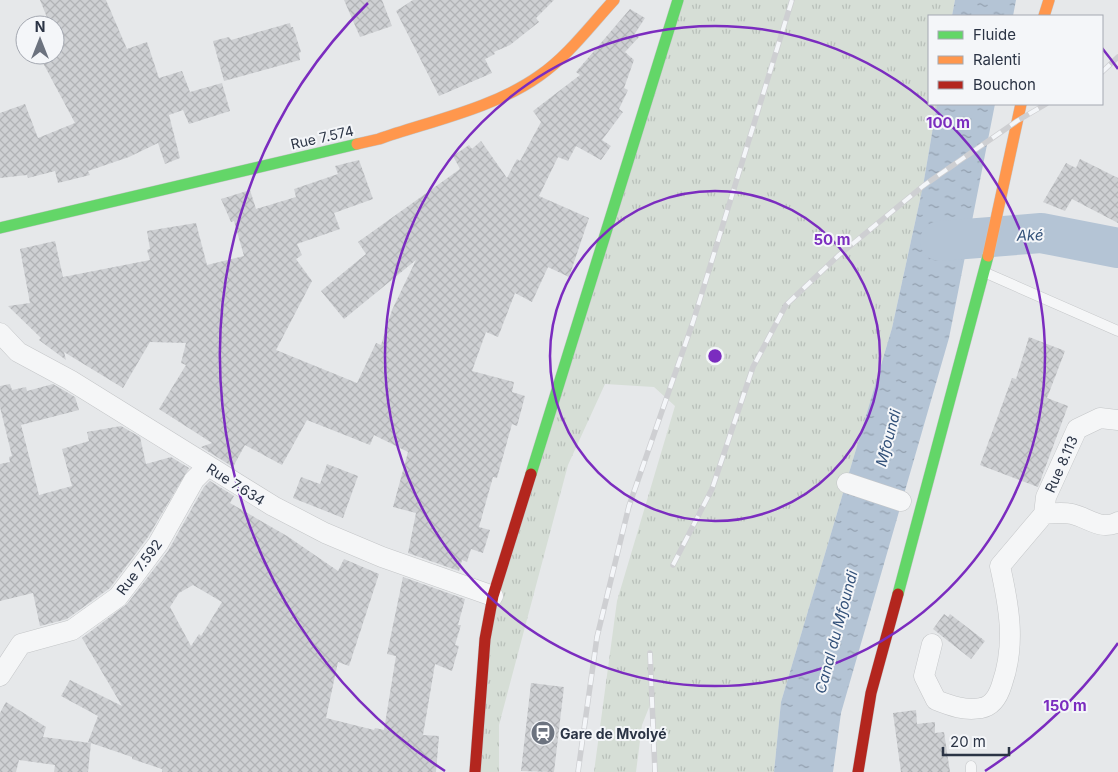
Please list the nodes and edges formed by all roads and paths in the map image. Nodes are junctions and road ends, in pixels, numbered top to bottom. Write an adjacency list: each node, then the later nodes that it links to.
1 (614, 0): 6 (main road, Rue 7.574)
2 (678, 0): 16 (main road)
3 (1049, 0): 4 (main road)
4 (1044, 15)
5 (1021, 105): 7 (main road)
6 (0, 228)
7 (985, 272): 8 (lane); 20 (main road)
8 (1118, 331)
9 (0, 333): 11 (street, Rue 7.634)
10 (1118, 420): 14 (street, Rue 8.113)
11 (208, 466): 16 (street, Rue 7.634); 18 (street, Rue 7.592)
12 (847, 483): 13 (street)
13 (901, 501)
14 (1044, 514): 15 (street); 17 (street, Rue 8.113)
15 (1118, 522)
16 (493, 596): 19 (main road)
17 (932, 644)
18 (0, 676)
19 (475, 772)
20 (858, 772)

